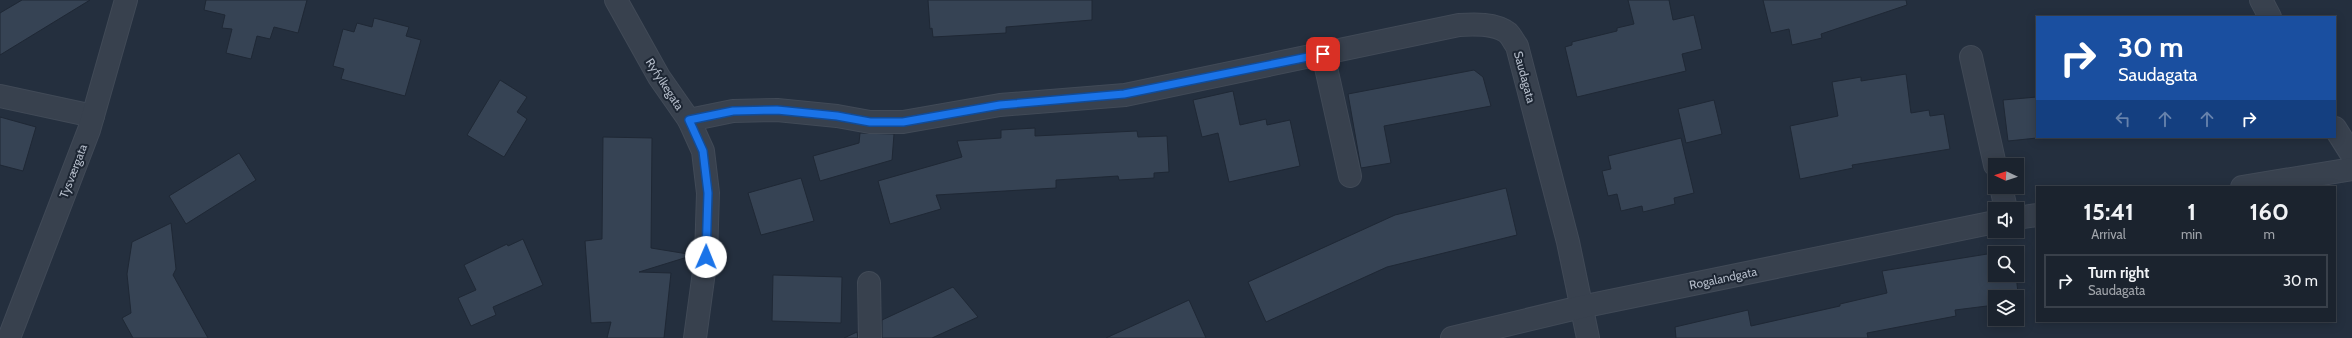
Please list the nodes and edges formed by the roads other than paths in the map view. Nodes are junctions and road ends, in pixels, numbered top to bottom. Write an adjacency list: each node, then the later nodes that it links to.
1 (110, 0): 4 (street)
2 (616, 0): 10 (street, Ryfylkegata)
3 (2262, 0): 5 (street)
4 (124, 10): 9 (street, Tysværgata)
5 (2270, 16)
6 (1323, 54): 10 (street, Saudagata); 15 (street); 21 (street, Saudagata)
7 (1971, 57): 13 (street)
8 (0, 96): 9 (street)
9 (93, 116): 22 (street, Tysværgata)
10 (689, 120): 23 (street, Ryfylkegata)
11 (2336, 130): 12 (street)
12 (2352, 155)
13 (1993, 158)
14 (2352, 169): 16 (street)
15 (1350, 176)
16 (2248, 186)
17 (2036, 215): 18 (street)
18 (2024, 217)
19 (1988, 223): 21 (street, Rogalandgata)
20 (869, 283): 24 (street)
21 (1581, 307): 25 (street, Rogalandgata); 26 (street, Saudagata)
22 (9, 338)
23 (695, 338)
24 (870, 338)
25 (1452, 338)
26 (1588, 338)

